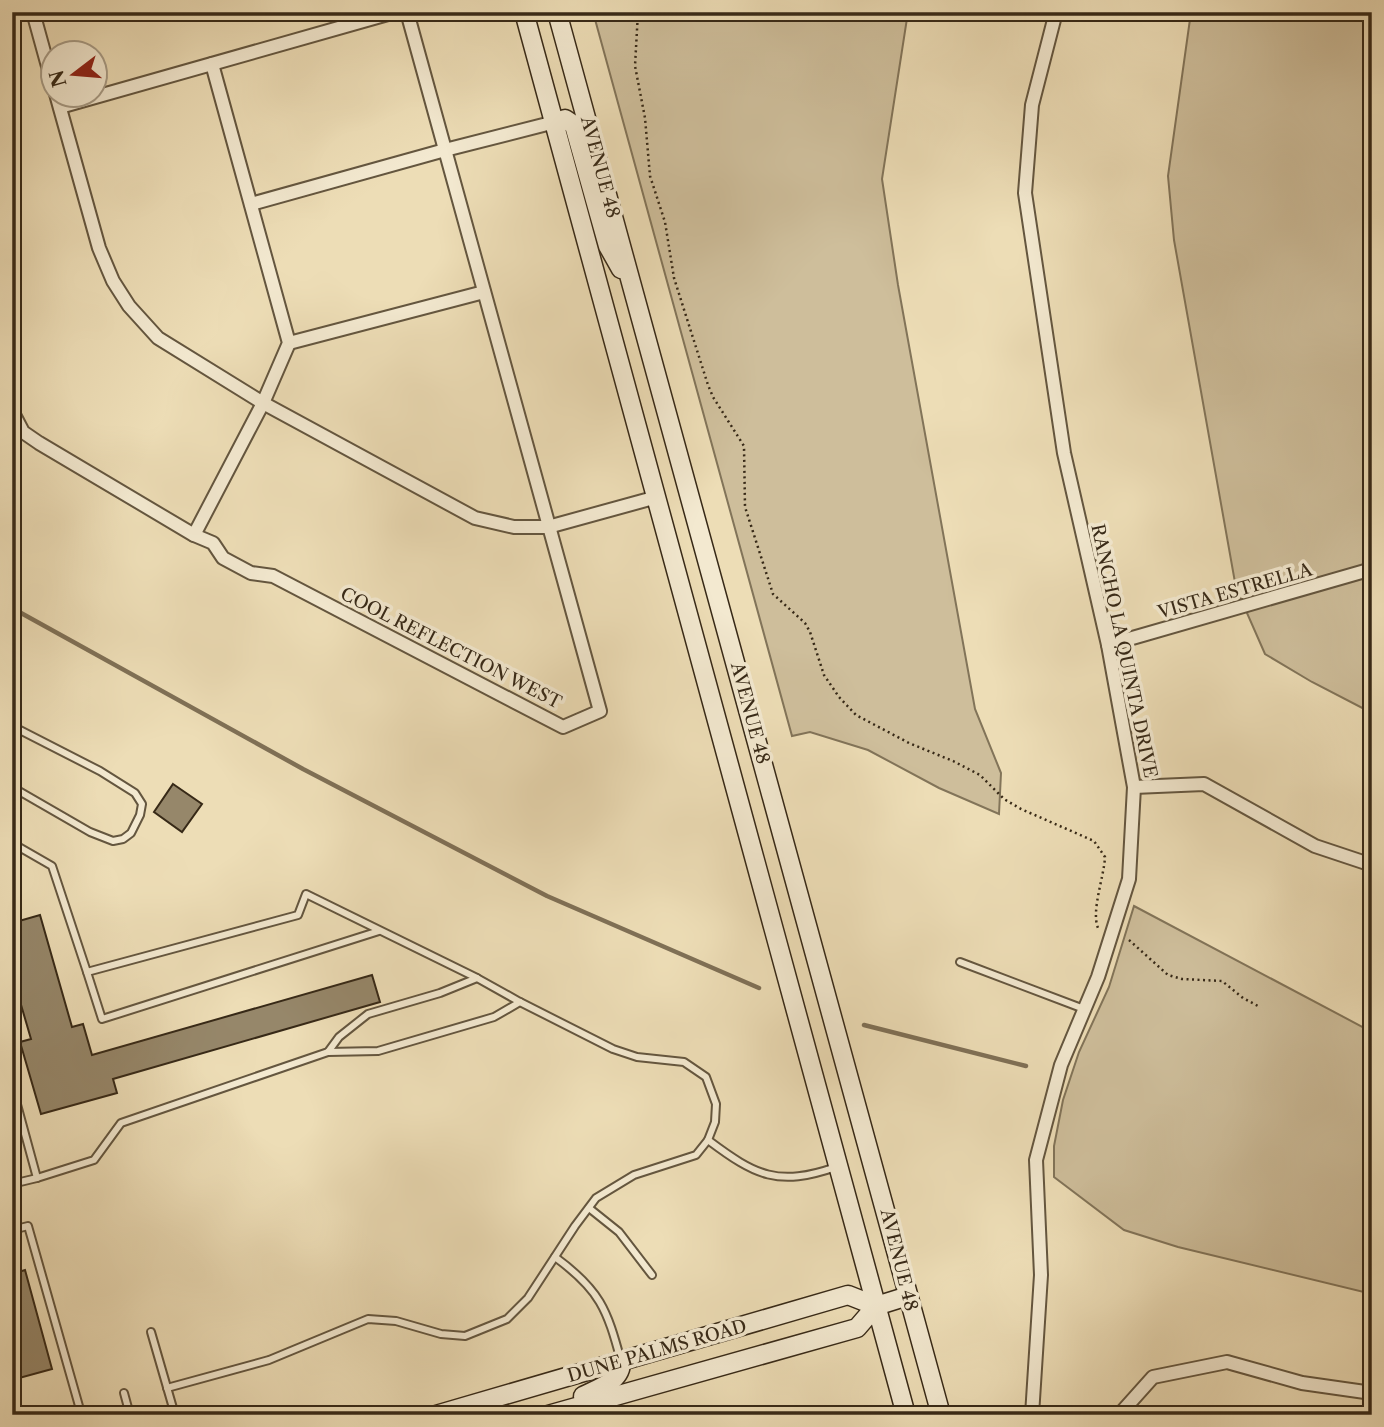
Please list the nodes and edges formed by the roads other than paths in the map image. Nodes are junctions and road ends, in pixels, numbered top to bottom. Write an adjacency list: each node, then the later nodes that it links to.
1 (33, 12): 7 (street)
2 (395, 12): 8 (street)
3 (407, 12): 12 (street, COOL REFLECTION WEST)
4 (524, 12): 11 (main road, AVENUE 48)
5 (557, 12): 14 (main road, AVENUE 48)
6 (1056, 12): 24 (street, RANCHO LA QUINTA DRIVE)
7 (40, 38)
8 (212, 64): 9 (street); 13 (street)
9 (108, 89)
10 (60, 108): 17 (street)
11 (555, 122): 12 (street); 14 (main road); 20 (main road, AVENUE 48)
12 (445, 150): 13 (street); 15 (street, COOL REFLECTION WEST)
13 (251, 204): 16 (street)
14 (634, 290): 19 (main road, AVENUE 48)
15 (484, 292): 16 (street); 21 (street, COOL REFLECTION WEST)
16 (289, 343): 17 (street)
17 (263, 403): 21 (street); 22 (street)
18 (12, 411): 22 (street, COOL REFLECTION WEST)
19 (688, 488): 20 (main road); 46 (main road, AVENUE 48)
20 (657, 497): 21 (street); 39 (main road, AVENUE 48)
21 (548, 527): 22 (street, COOL REFLECTION WEST)
22 (194, 535)
23 (1372, 569): 24 (street, VISTA ESTRELLA)
24 (1108, 645): 27 (street, RANCHO LA QUINTA DRIVE)
25 (12, 726): 26 (lane)
26 (12, 787)
27 (1134, 787): 29 (street); 35 (street, RANCHO LA QUINTA DRIVE)
28 (12, 843): 32 (lane)
29 (1372, 865)
30 (379, 931): 32 (lane); 32 (lane); 33 (lane)
31 (960, 962): 35 (lane)
32 (87, 972)
33 (477, 978): 34 (lane); 36 (lane)
34 (520, 1002): 36 (lane); 38 (lane)
35 (1084, 1009): 55 (street, RANCHO LA QUINTA DRIVE)
36 (328, 1052): 40 (lane)
37 (12, 1086): 40 (lane)
38 (708, 1140): 39 (lane); 42 (lane)
39 (838, 1166): 47 (main road, AVENUE 48)
40 (37, 1178): 41 (lane)
41 (12, 1184)
42 (589, 1208): 44 (lane); 45 (lane)
43 (12, 1230): 54 (lane)
44 (555, 1257): 49 (lane); 50 (lane)
45 (652, 1275)
46 (908, 1296): 47 (main road, DUNE PALMS ROAD); 62 (main road, AVENUE 48)
47 (876, 1306): 49 (main road, DUNE PALMS ROAD); 60 (main road, DUNE PALMS ROAD); 61 (main road, AVENUE 48)
48 (151, 1332): 50 (lane)
49 (621, 1362): 53 (main road, DUNE PALMS ROAD); 60 (main road)
50 (167, 1388): 57 (lane)
51 (124, 1394): 56 (lane)
52 (1372, 1394): 63 (street)
53 (473, 1404): 58 (main road, DUNE PALMS ROAD); 59 (main road)
54 (79, 1406)
55 (1034, 1414)
56 (130, 1415)
57 (176, 1415)
58 (436, 1415)
59 (452, 1415)
60 (547, 1415)
61 (906, 1415)
62 (941, 1415)
63 (1119, 1415)

